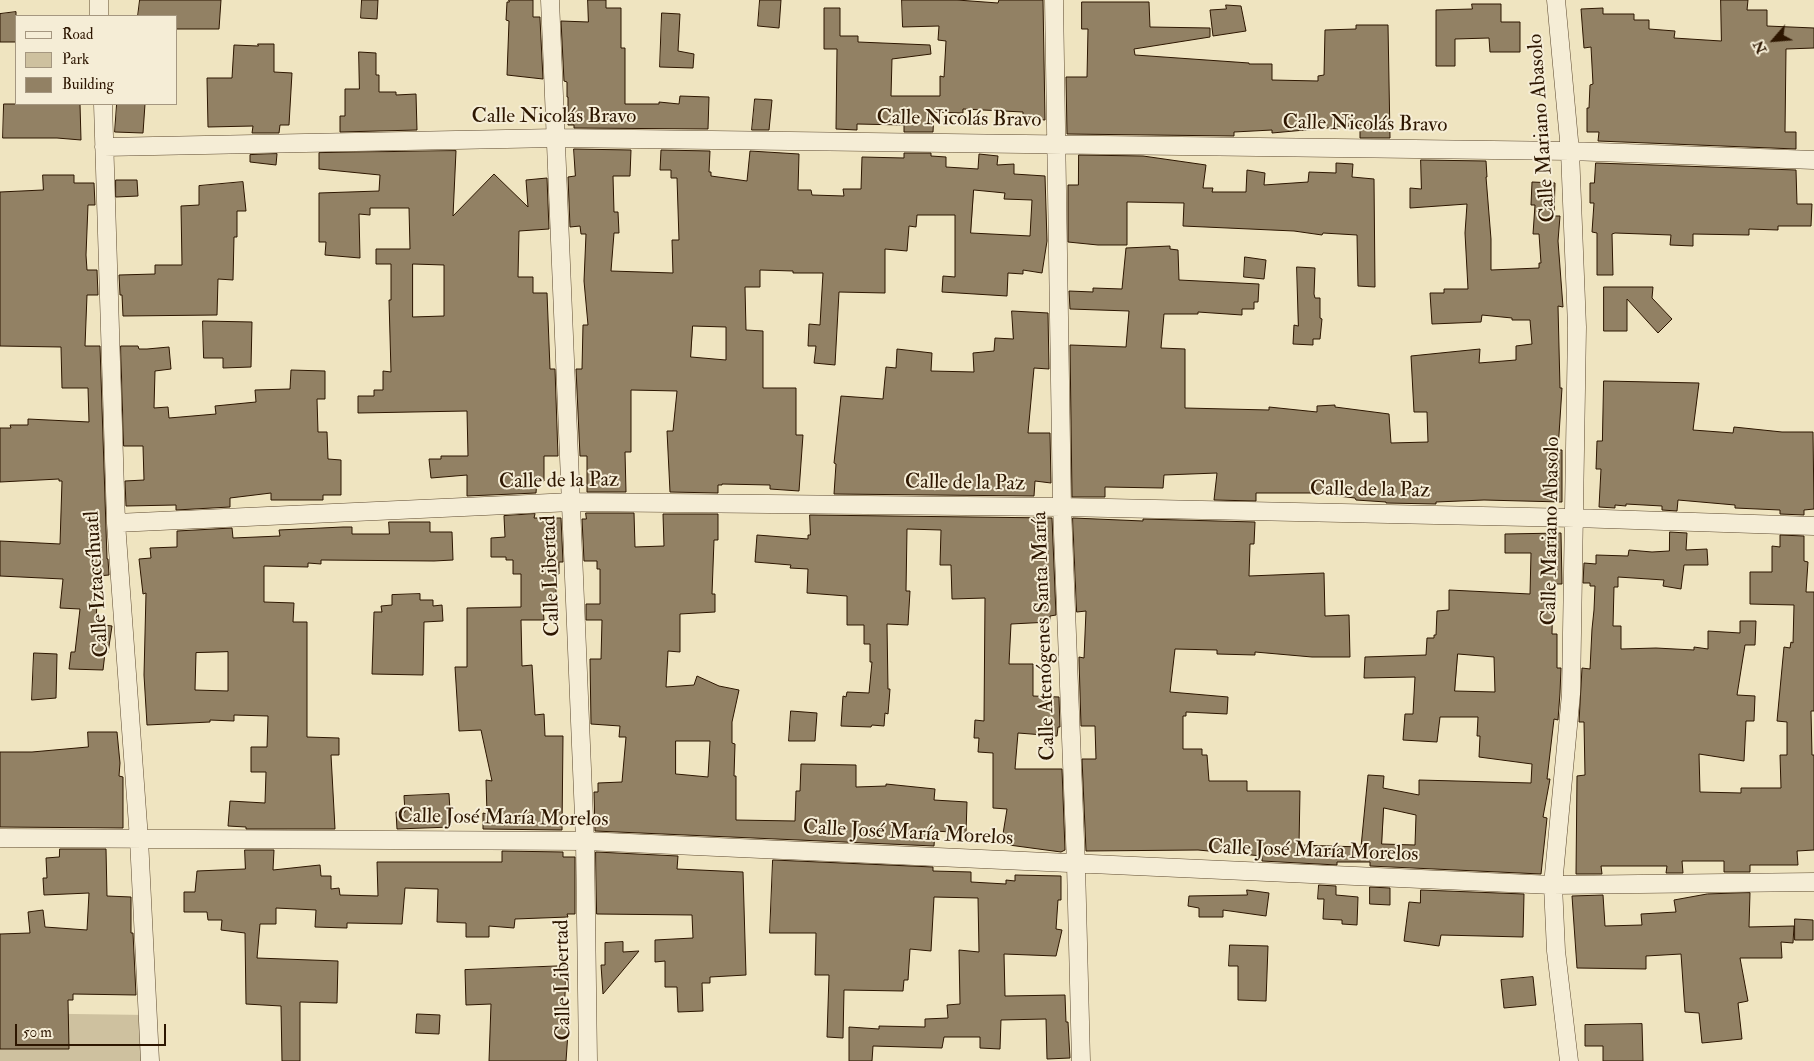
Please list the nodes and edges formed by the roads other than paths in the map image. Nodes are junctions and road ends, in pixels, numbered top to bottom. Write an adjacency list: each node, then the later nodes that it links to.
1 (99, 0): 5 (street)
2 (550, 0): 7 (street, Calle Libertad)
3 (1054, 0): 8 (street, Calle Atenógenes Santa María)
4 (1556, 0): 10 (street, Calle Mariano Abasolo)
5 (99, 15)
6 (103, 105): 9 (street, Calle Iztaccíhuatl)
7 (556, 138): 8 (street, Calle Nicolás Bravo); 9 (street, Calle Nicolás Bravo); 12 (street, Calle Libertad)
8 (1056, 143): 10 (street, Calle Nicolás Bravo); 13 (street, Calle Atenógenes Santa María)
9 (104, 147): 15 (street, Calle Iztaccíhuatl)
10 (1570, 150): 11 (street, Calle Nicolás Bravo); 14 (street, Calle Mariano Abasolo)
11 (1814, 160)
12 (572, 502): 13 (street, Calle de la Paz); 15 (street, Calle de la Paz); 19 (street, Calle Libertad)
13 (1062, 508): 14 (street, Calle de la Paz); 20 (street, Calle Atenógenes Santa María)
14 (1575, 518): 16 (street, Calle de la Paz); 22 (street, Calle Mariano Abasolo)
15 (116, 523): 18 (street, Calle Iztaccíhuatl)
16 (1814, 526)
17 (0, 838): 18 (street, Calle José María Morelos)
18 (139, 839): 19 (street, Calle José María Morelos); 23 (street, Calle Iztaccíhuatl)
19 (585, 841): 20 (street, Calle José María Morelos); 24 (street, Calle Libertad)
20 (1076, 865): 22 (street, Calle José María Morelos); 25 (street, Calle Atenógenes Santa María)
21 (1814, 882): 22 (street, Calle José María Morelos)
22 (1553, 885): 26 (street, Calle Mariano Abasolo)
23 (150, 1061)
24 (588, 1061)
25 (1081, 1061)
26 (1569, 1061)

